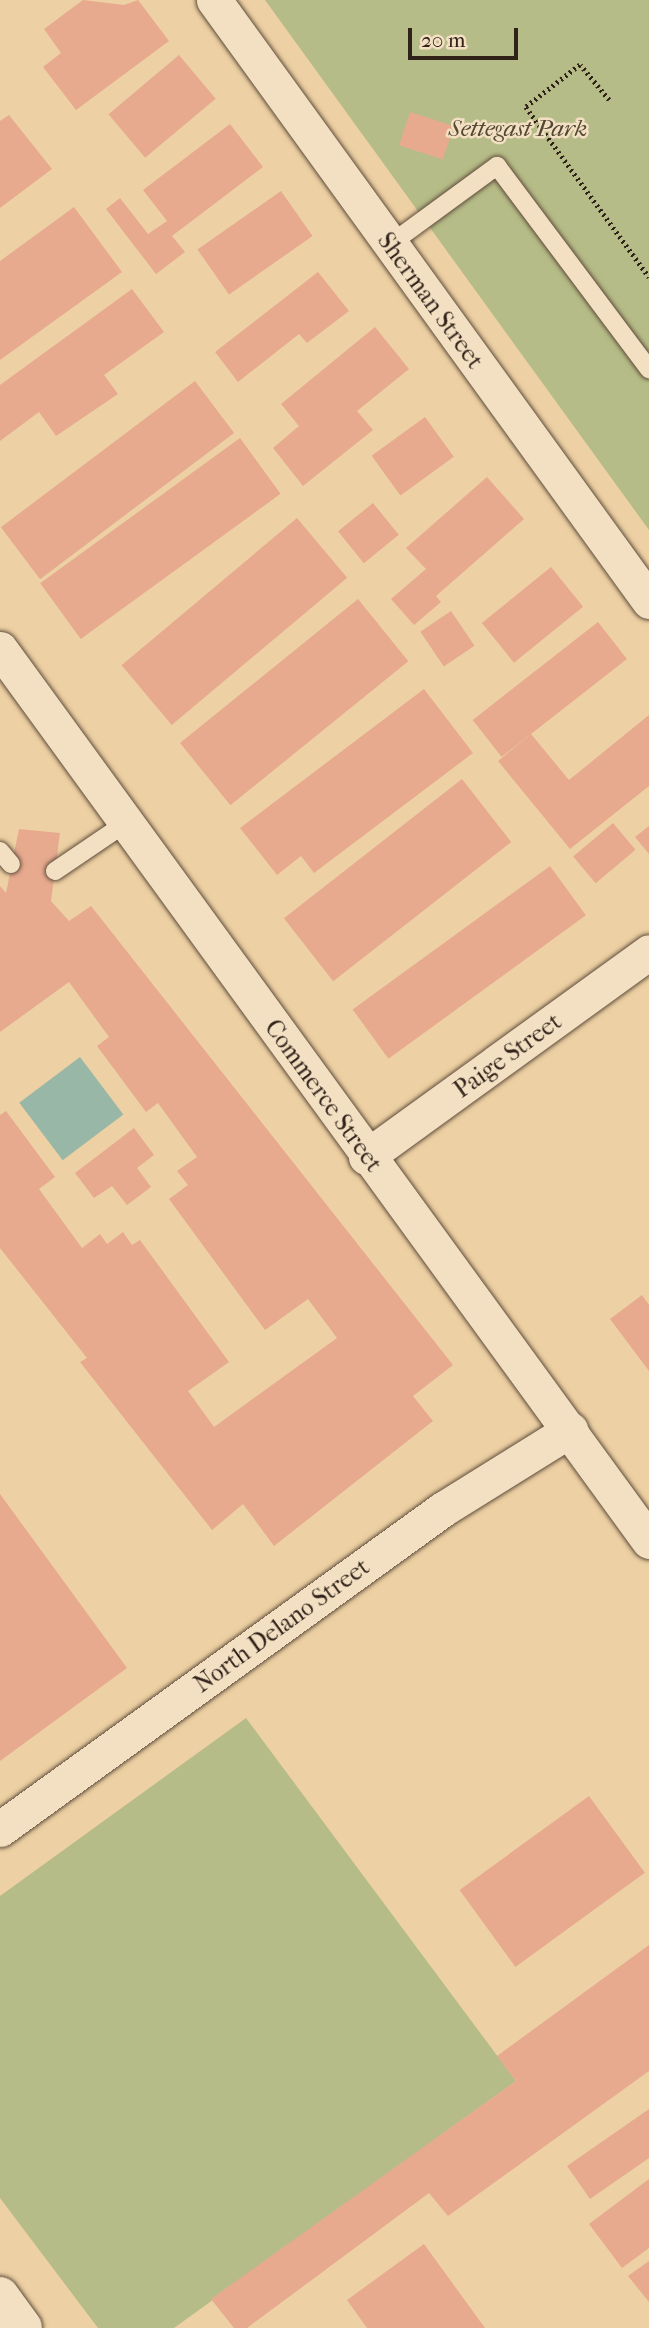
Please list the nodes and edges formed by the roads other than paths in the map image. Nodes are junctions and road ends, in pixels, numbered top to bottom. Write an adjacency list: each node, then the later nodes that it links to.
1 (214, 0): 2 (street, Sherman Street)
2 (389, 245): 3 (lane); 4 (street, Sherman Street)
3 (649, 369)
4 (649, 601)
5 (0, 649): 6 (street, Commerce Street)
6 (126, 823): 7 (lane); 9 (street, Commerce Street)
7 (55, 872)
8 (649, 952): 9 (street, Paige Street)
9 (366, 1157): 10 (street, Commerce Street)
10 (570, 1430): 11 (street, Commerce Street); 12 (street, North Delano Street)
11 (644, 1525)
12 (0, 1829)
13 (0, 2296): 14 (street)
14 (23, 2328)

